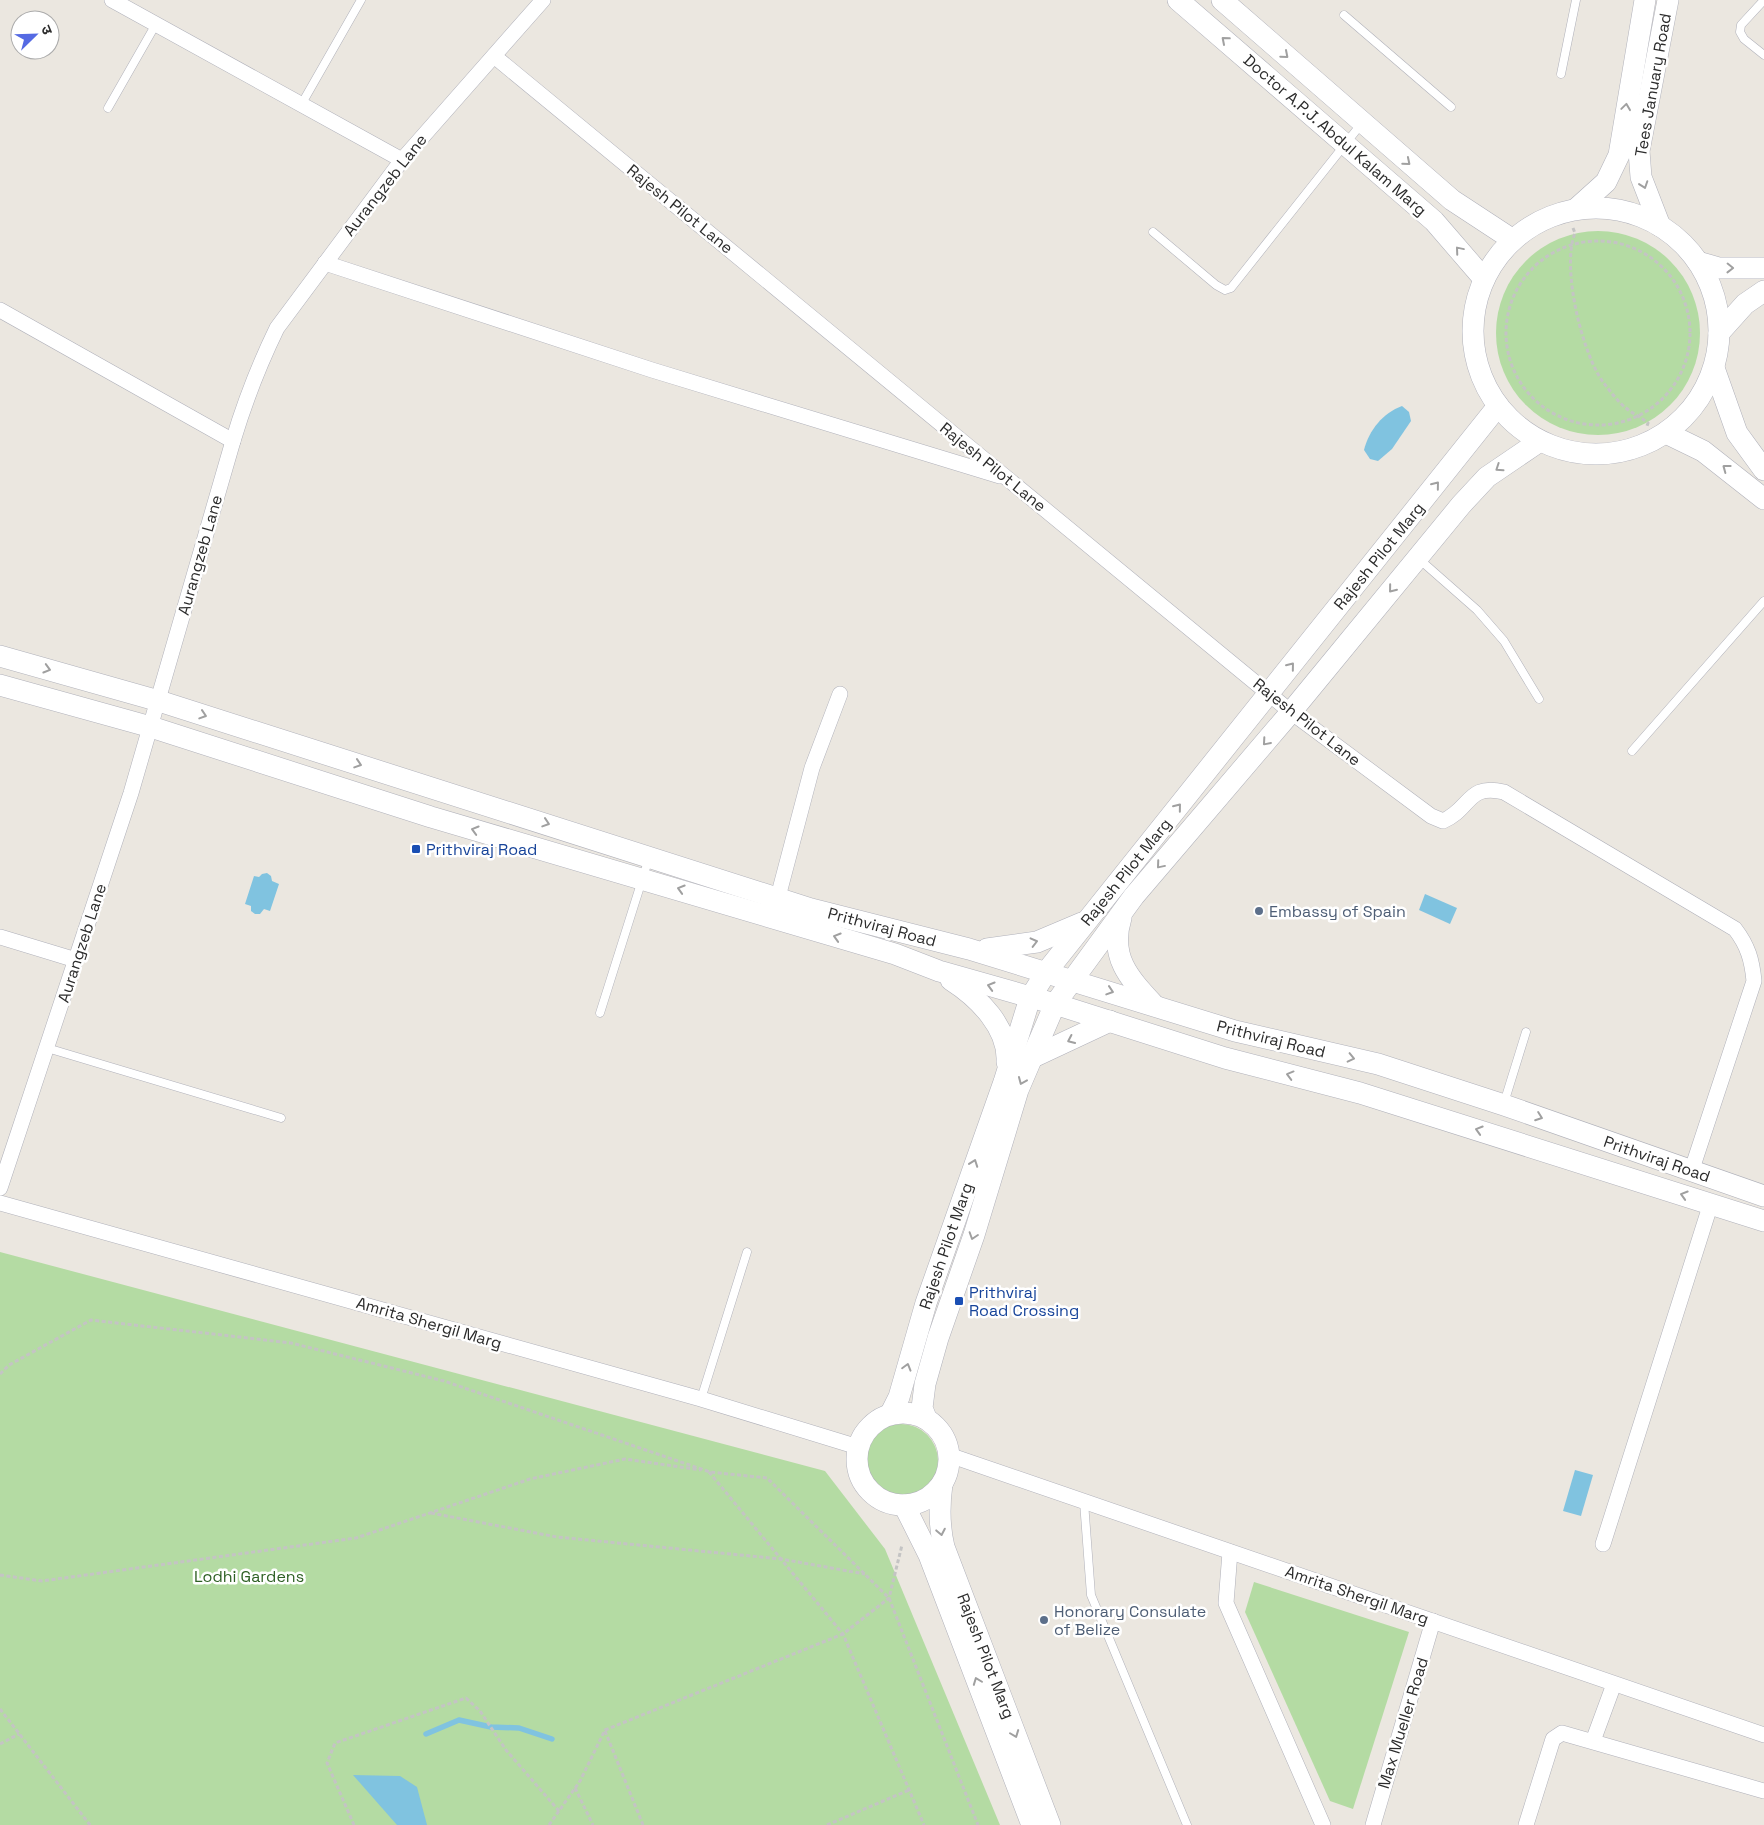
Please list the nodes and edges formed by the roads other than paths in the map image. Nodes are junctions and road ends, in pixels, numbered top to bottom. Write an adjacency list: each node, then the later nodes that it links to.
1 (112, 0): 11 (street)
2 (361, 0): 15 (lane)
3 (543, 0): 13 (street, Aurangzeb Lane)
4 (1178, 0): 19 (main road, Doctor A.P.J. Abdul Kalam Marg, one-way to 4)
5 (1222, 0): 18 (main road, Doctor A.P.J. Abdul Kalam Marg, one-way to 18)
6 (1576, 0): 14 (lane)
7 (1644, 0): 21 (main road, Tees January Road, one-way to 7)
8 (1668, 0): 22 (main road, Tees January Road, one-way to 22)
9 (1764, 0): 12 (lane)
10 (1344, 15): 16 (lane)
11 (156, 24): 15 (street); 17 (lane)
12 (1764, 55)
13 (494, 56): 20 (street, Aurangzeb Lane); 40 (street, Rajesh Pilot Lane)
14 (1561, 74)
15 (301, 104): 20 (street)
16 (1451, 107)
17 (108, 108)
18 (1362, 123): 19 (lane); 24 (main road, Doctor A.P.J. Abdul Kalam Marg, one-way to 24)
19 (1345, 143): 23 (lane); 28 (main road, Doctor A.P.J. Abdul Kalam Marg, one-way to 19)
20 (402, 160): 26 (street, Aurangzeb Lane)
21 (1571, 210): 22 (main road); 24 (main road)
22 (1660, 226): 25 (main road)
23 (1153, 232)
24 (1513, 240): 28 (main road)
25 (1698, 262): 27 (main road, one-way to 27); 33 (main road)
26 (325, 263): 37 (street, Aurangzeb Lane); 40 (street)
27 (1764, 268)
28 (1484, 279): 35 (main road)
29 (1764, 291): 33 (main road)
30 (0, 310): 32 (street)
31 (0, 318): 32 (street)
32 (34, 329): 37 (street)
33 (1719, 334): 34 (main road)
34 (1714, 368): 36 (main road); 39 (main road)
35 (1498, 406): 38 (main road); 47 (main road, Rajesh Pilot Marg, one-way to 35)
36 (1666, 433): 38 (main road); 41 (main road, one-way to 36)
37 (233, 441): 49 (street, Aurangzeb Lane)
38 (1540, 441): 42 (main road, Rajesh Pilot Marg, one-way to 42)
39 (1764, 470)
40 (1006, 478): 47 (street, Rajesh Pilot Lane)
41 (1764, 499)
42 (1417, 558): 48 (lane); 50 (main road, Rajesh Pilot Marg, one-way to 50)
43 (1764, 601): 52 (lane)
44 (0, 656): 49 (main road, Prithviraj Road, one-way to 49)
45 (0, 685): 51 (main road, Prithviraj Road)
46 (840, 694): 56 (street)
47 (1269, 694): 50 (street, Rajesh Pilot Lane); 57 (main road, Rajesh Pilot Marg, one-way to 47)
48 (1539, 699)
49 (159, 701): 51 (street, Aurangzeb Lane); 53 (main road, Prithviraj Road, one-way to 53)
50 (1291, 712): 55 (main road, Rajesh Pilot Marg, one-way to 55); 75 (street, Rajesh Pilot Lane)
51 (151, 727): 54 (main road, Prithviraj Road, one-way to 51); 60 (street, Aurangzeb Lane)
52 (1632, 751)
53 (649, 856): 54 (lane); 56 (main road, Prithviraj Road)
54 (644, 878): 61 (main road, Prithviraj Road, one-way to 54); 67 (lane)
55 (1134, 896): 63 (main road, Rajesh Pilot Marg); 66 (main road)
56 (778, 898): 59 (main road, Prithviraj Road)
57 (1093, 913): 59 (main road, one-way to 57); 62 (main road, Rajesh Pilot Marg)
58 (0, 937): 60 (street)
59 (969, 949): 62 (main road, Prithviraj Road)
60 (76, 960): 70 (street, Aurangzeb Lane)
61 (939, 971): 64 (main road, Prithviraj Road, one-way to 61); 72 (main road)
62 (1047, 971): 63 (main road, Prithviraj Road); 64 (main road, Rajesh Pilot Marg)
63 (1073, 979): 65 (main road, Rajesh Pilot Marg); 66 (main road, Prithviraj Road, one-way to 66)
64 (1030, 998): 65 (main road, Prithviraj Road); 72 (main road, Rajesh Pilot Marg)
65 (1055, 1004): 68 (main road, Prithviraj Road); 71 (main road, Rajesh Pilot Marg)
66 (1154, 1005): 73 (main road, Prithviraj Road, one-way to 73)
67 (600, 1013)
68 (1110, 1022): 71 (main road, one-way to 71); 79 (main road, Prithviraj Road, one-way to 68)
69 (1526, 1032): 73 (lane)
70 (46, 1048): 74 (lane); 76 (street, Aurangzeb Lane)
71 (1031, 1058): 84 (main road, Rajesh Pilot Marg, one-way to 84)
72 (1004, 1082): 83 (main road, Rajesh Pilot Marg, one-way to 72)
73 (1504, 1105): 75 (main road, Prithviraj Road, one-way to 75)
74 (281, 1118)
75 (1692, 1172): 77 (main road, Prithviraj Road)
76 (0, 1188)
77 (1763, 1192)
78 (0, 1203): 82 (street, Amrita Shergil Marg)
79 (1711, 1203): 80 (main road, Prithviraj Road); 90 (street)
80 (1764, 1221)
81 (747, 1252): 82 (lane)
82 (701, 1399): 85 (street, Amrita Shergil Marg)
83 (891, 1413): 84 (main road); 85 (main road)
84 (926, 1418): 86 (main road)
85 (858, 1447): 89 (main road)
86 (949, 1456): 87 (main road); 88 (street, Amrita Shergil Marg)
87 (942, 1484): 89 (main road); 98 (main road, Rajesh Pilot Marg, one-way to 98)
88 (1084, 1502): 91 (street, Amrita Shergil Marg); 99 (lane)
89 (889, 1505): 97 (main road, Rajesh Pilot Marg, one-way to 89)
90 (1603, 1544)
91 (1230, 1552): 92 (street, Amrita Shergil Marg); 100 (street)
92 (1433, 1621): 93 (street, Amrita Shergil Marg); 101 (street, Max Mueller Road)
93 (1614, 1684): 94 (street, Amrita Shergil Marg); 95 (street)
94 (1764, 1735)
95 (1593, 1741): 96 (street); 102 (street)
96 (1764, 1791)
97 (1032, 1825)
98 (1050, 1825)
99 (1187, 1825)
100 (1323, 1825)
101 (1373, 1825)
102 (1526, 1825)

